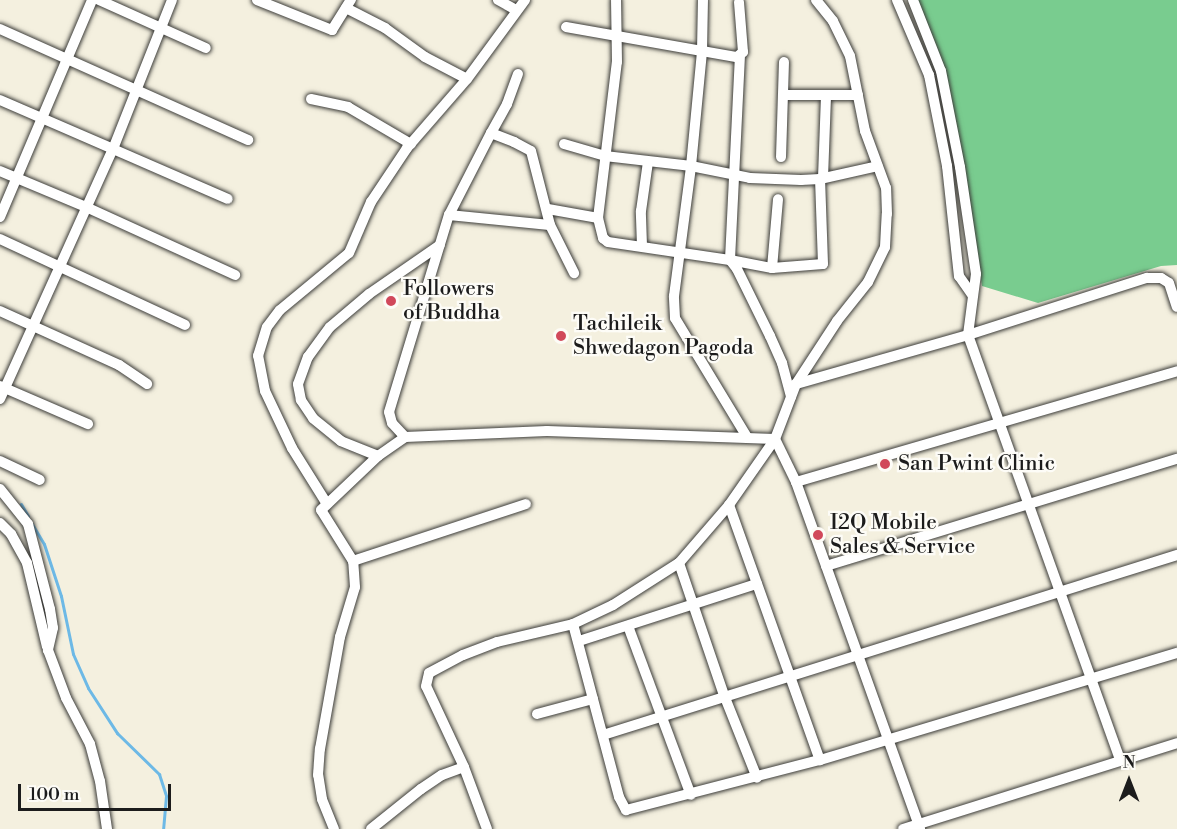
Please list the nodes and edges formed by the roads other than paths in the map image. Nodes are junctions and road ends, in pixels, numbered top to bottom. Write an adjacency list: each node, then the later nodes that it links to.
1 (92, 0): 22 (street)
2 (99, 0): 15 (street)
3 (172, 0): 15 (street)
4 (257, 0): 13 (street)
5 (498, 0): 14 (street)
6 (525, 0): 14 (street)
7 (616, 0): 18 (street)
8 (703, 0): 20 (street)
9 (816, 0): 29 (street)
10 (897, 0): 64 (street)
11 (913, 0): 64 (street)
12 (739, 2): 21 (street)
13 (349, 4): 25 (street)
14 (516, 10): 25 (street)
15 (160, 27): 19 (street); 26 (street)
16 (566, 27): 18 (street)
17 (0, 29): 22 (street)
18 (617, 35): 20 (street); 38 (street)
19 (206, 48)
20 (702, 51): 21 (street); 41 (street)
21 (740, 56): 44 (street)
22 (66, 57): 26 (street); 32 (street)
23 (784, 62): 27 (street)
24 (518, 74): 33 (street)
25 (467, 79): 35 (street)
26 (135, 88): 34 (street); 37 (street)
27 (785, 95): 28 (street); 39 (street)
28 (826, 95): 29 (street); 46 (street)
29 (858, 95): 42 (street)
30 (0, 99): 32 (street)
31 (311, 99): 35 (street)
32 (40, 117): 37 (street); 45 (street)
33 (491, 133): 50 (street); 51 (street)
34 (248, 140)
35 (411, 144): 87 (street)
36 (564, 144): 38 (street)
37 (113, 149): 48 (street); 49 (street)
38 (605, 156): 40 (street); 53 (street)
39 (782, 157)
40 (648, 162): 41 (street); 57 (street)
41 (691, 166): 44 (street); 58 (street)
42 (878, 166): 46 (street); 72 (street)
43 (0, 171): 45 (street)
44 (733, 173): 46 (street); 59 (street)
45 (16, 178): 49 (street); 52 (street)
46 (821, 179): 61 (street)
47 (778, 198): 61 (street)
48 (228, 199)
49 (86, 207): 60 (street); 63 (street)
50 (548, 209): 53 (street); 54 (street)
51 (449, 215): 54 (street); 56 (street)
52 (0, 217)
53 (598, 219): 57 (street)
54 (550, 225): 62 (street)
55 (0, 239): 60 (street)
56 (440, 245): 78 (street); 81 (street)
57 (642, 246): 58 (street)
58 (679, 251): 59 (street); 79 (street)
59 (730, 260): 61 (street); 74 (street)
60 (58, 266): 67 (street); 68 (street)
61 (772, 268)
62 (574, 273)
63 (235, 275)
64 (973, 296): 69 (street)
65 (1177, 307): 69 (street)
66 (0, 311): 67 (street)
67 (31, 325): 71 (street); 73 (street)
68 (185, 325)
69 (968, 335): 72 (street); 76 (street)
70 (1177, 371): 76 (street)
71 (147, 384)
72 (796, 384): 74 (street)
73 (2, 387): 75 (street); 77 (street)
74 (791, 397): 80 (street)
75 (0, 399)
76 (999, 422): 85 (street); 89 (street)
77 (88, 424)
78 (405, 437): 79 (street); 81 (street)
79 (747, 437): 80 (street)
80 (775, 439): 85 (street); 90 (street)
81 (378, 456): 87 (street)
82 (1177, 459): 89 (street)
83 (0, 461): 84 (street)
84 (40, 480)
85 (796, 482): 95 (street)
86 (0, 489): 102 (street)
87 (327, 504): 93 (street)
88 (526, 504): 93 (street)
89 (1027, 504): 95 (street); 97 (street)
90 (729, 505): 94 (street); 96 (street)
91 (0, 523): 102 (street)
92 (1177, 555): 97 (street)
93 (353, 561): 121 (street)
94 (679, 563): 98 (street); 99 (street)
95 (826, 566): 104 (street)
96 (757, 584): 98 (street); 105 (street)
97 (1060, 590): 104 (street); 106 (street)
98 (694, 606): 100 (street); 107 (street)
99 (573, 624): 101 (street); 116 (street)
100 (628, 626): 101 (street); 110 (street)
101 (579, 641): 108 (street)
102 (48, 650): 120 (street)
103 (1177, 654): 106 (street)
104 (857, 655): 105 (street); 112 (street)
105 (789, 674): 107 (street); 114 (street)
106 (1090, 678): 112 (street); 115 (street)
107 (724, 695): 110 (street); 117 (street)
108 (593, 699): 109 (street); 111 (street)
109 (537, 714)
110 (662, 716): 111 (street); 118 (street)
111 (603, 735): 118 (street)
112 (886, 739): 114 (street); 119 (street)
113 (1177, 743): 115 (street)
114 (820, 760): 117 (street)
115 (1120, 760): 119 (street)
116 (464, 767): 122 (street); 123 (street)
117 (757, 778): 118 (street)
118 (691, 795)
119 (919, 826): 124 (street)
120 (108, 829)
121 (334, 829)
122 (371, 829)
123 (486, 829)
124 (903, 829)

